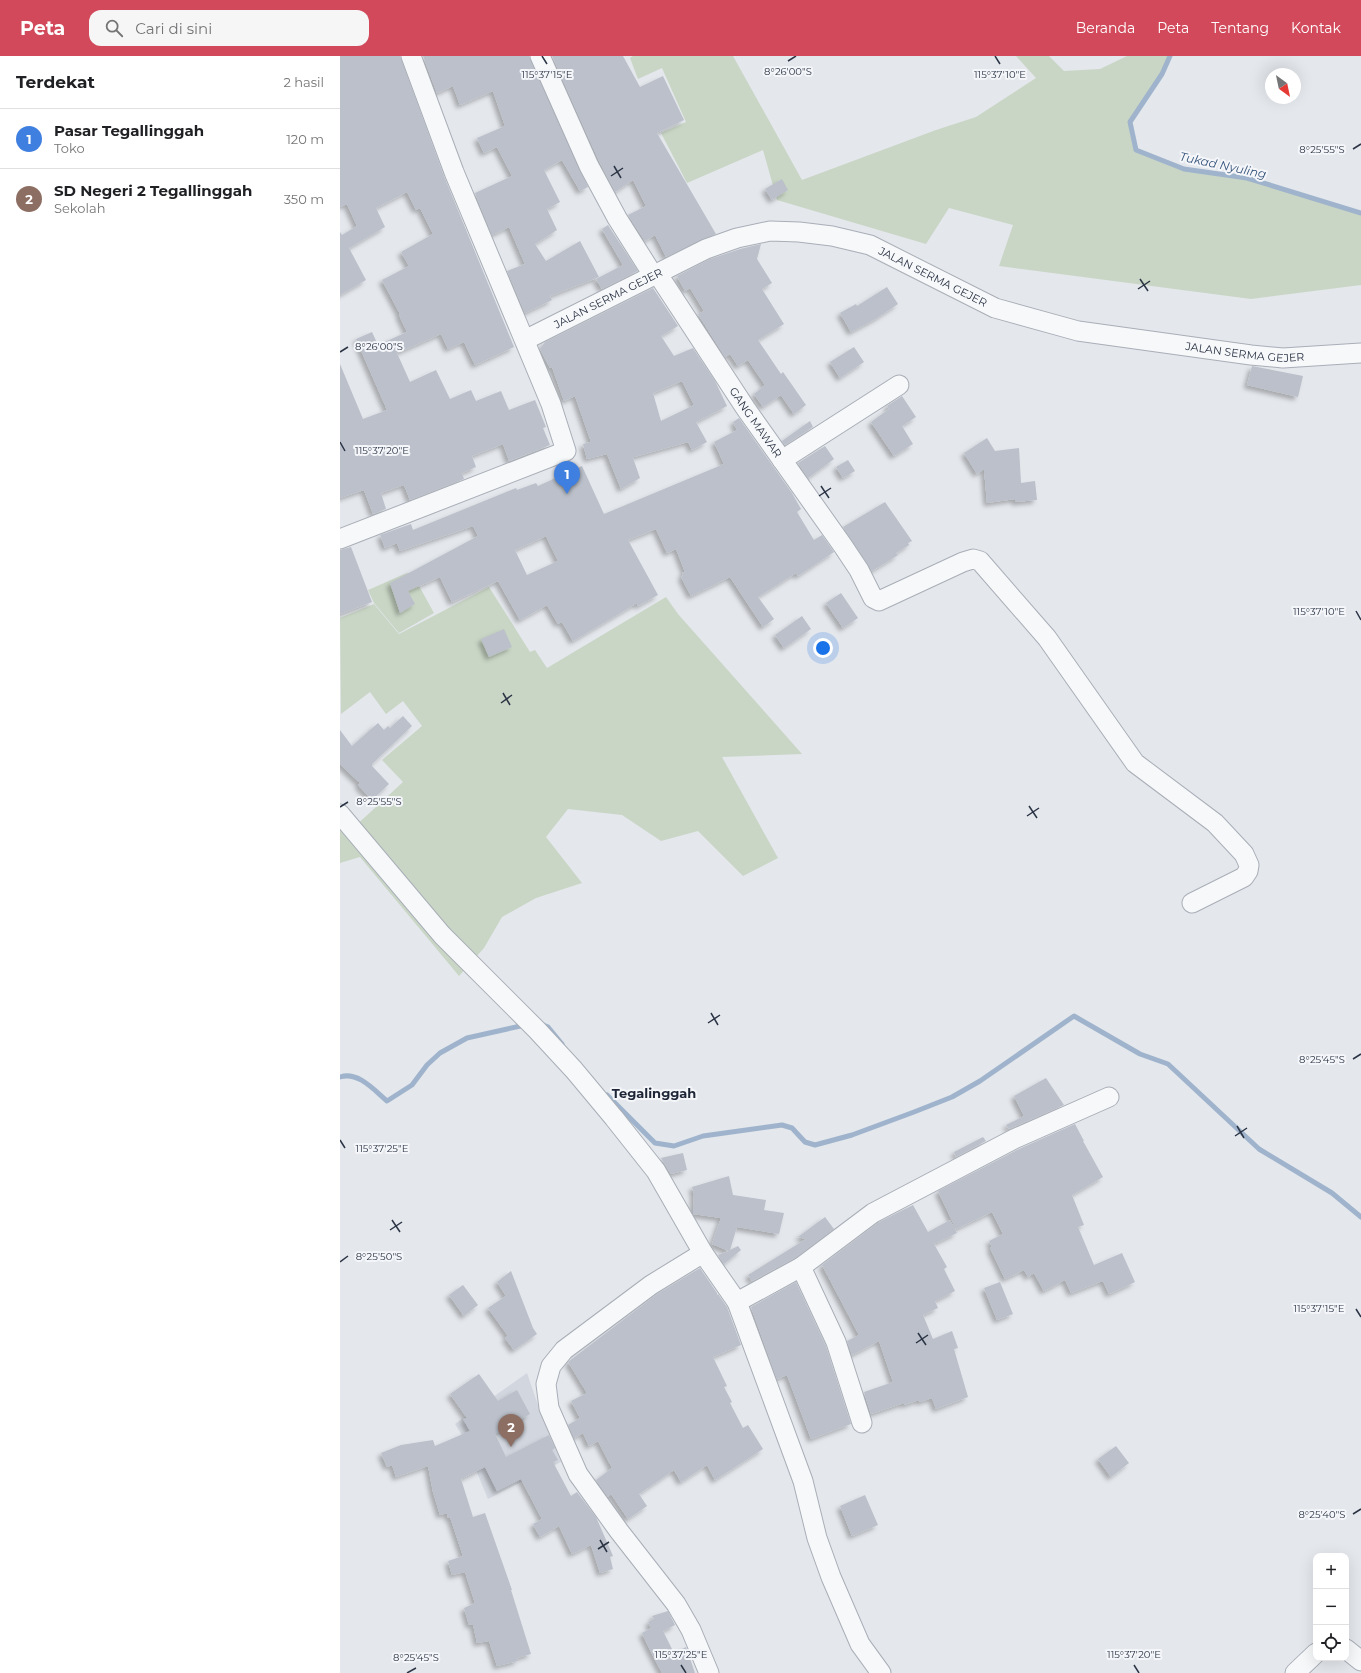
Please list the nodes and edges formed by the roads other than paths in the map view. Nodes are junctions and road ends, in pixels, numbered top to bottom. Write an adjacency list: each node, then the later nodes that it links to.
1 (411, 56): 4 (street)
2 (540, 56): 3 (street, GANG MAWAR)
3 (655, 274): 4 (street, JALAN SERMA GEJER); 5 (street, JALAN SERMA GEJER); 7 (street, GANG MAWAR)
4 (525, 340): 8 (street)
5 (1361, 353)
6 (899, 385): 7 (street)
7 (782, 460): 10 (street, GANG MAWAR)
8 (340, 539)
9 (340, 814): 12 (street)
10 (1192, 903)
11 (1109, 1097): 13 (street)
12 (703, 1253): 14 (street); 19 (street)
13 (801, 1267): 14 (street); 15 (street)
14 (737, 1302): 20 (street)
15 (862, 1423)
16 (1349, 1651): 18 (street)
17 (1313, 1656): 21 (street)
18 (1361, 1661)
19 (709, 1673)
20 (881, 1673)
21 (1295, 1673)

